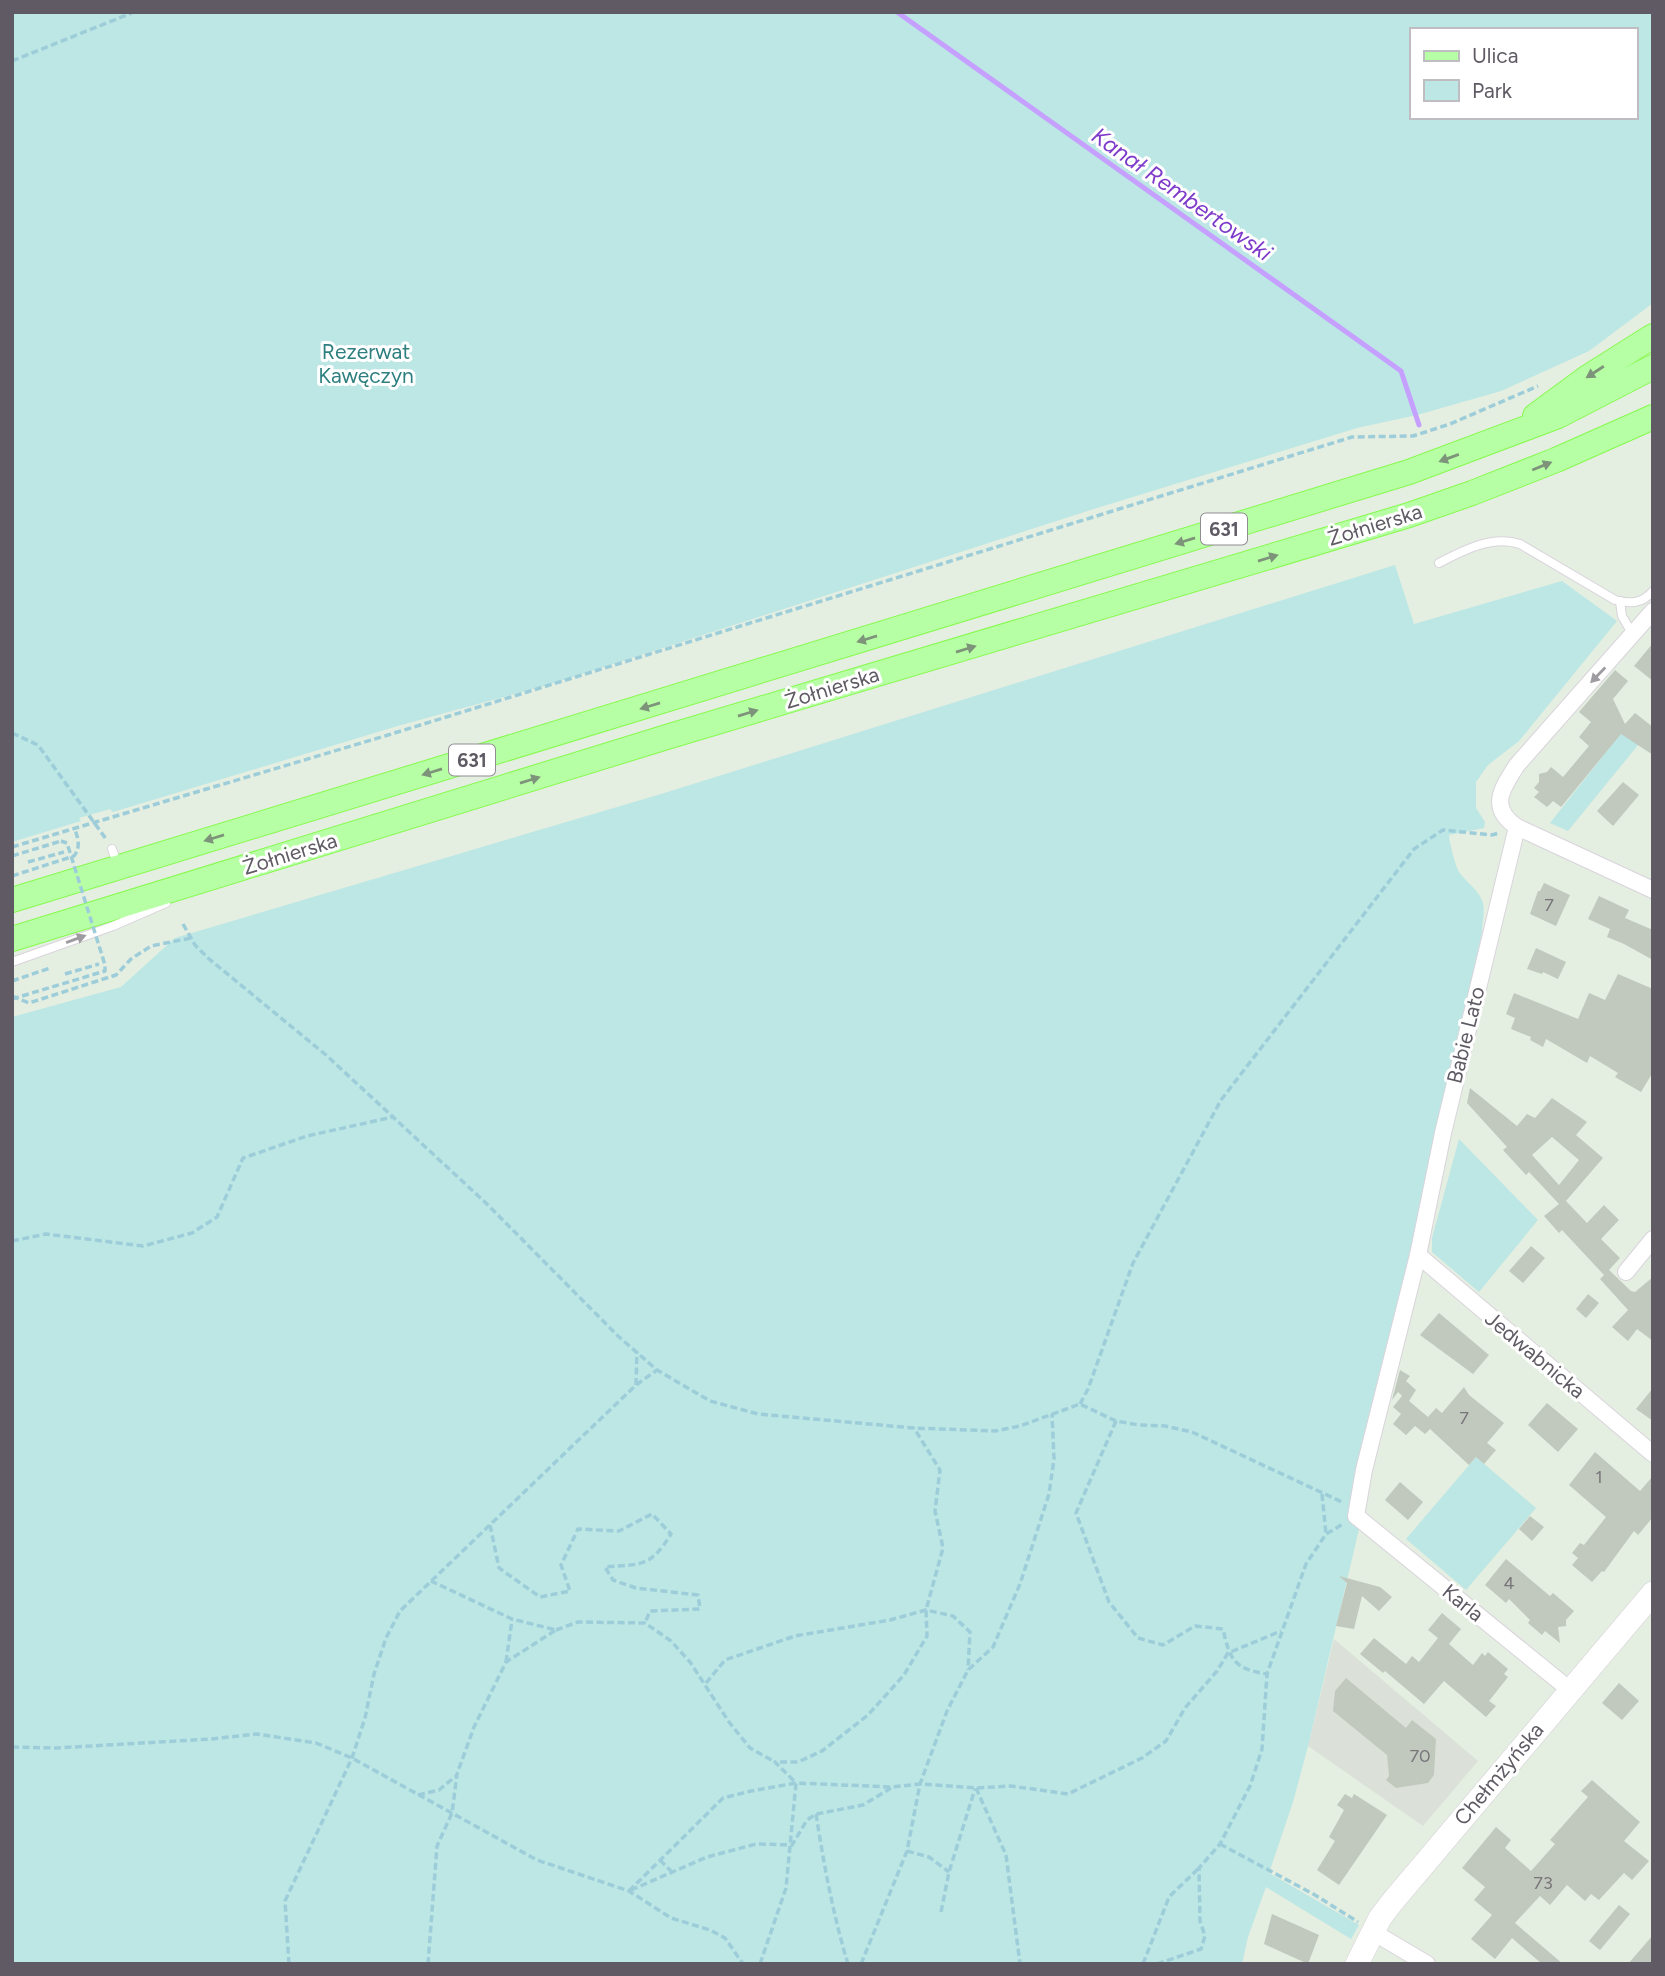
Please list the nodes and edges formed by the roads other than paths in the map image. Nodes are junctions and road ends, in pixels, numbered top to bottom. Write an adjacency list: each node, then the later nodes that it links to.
1 (1653, 336): 4 (main road, one-way to 4)
2 (1653, 367): 4 (main road, 631)
3 (1650, 417): 9 (main road, Żołnierska / 631, one-way to 3)
4 (1513, 433): 12 (main road, Żołnierska / 631, one-way to 12)
5 (1439, 563): 6 (lane)
6 (1620, 601): 7 (lane); 7 (lane)
7 (1647, 611): 8 (street, one-way to 8)
8 (1517, 827): 10 (street); 17 (street, Babie Lato)
9 (268, 861): 11 (lane); 14 (main road, Żołnierska / 631)
10 (1653, 890)
11 (185, 896)
12 (12, 900)
13 (173, 901): 15 (lane, one-way to 13)
14 (12, 939)
15 (12, 962)
16 (1653, 1239): 18 (street)
17 (1418, 1255): 19 (street, Jedwabnicka); 20 (street, Babie Lato)
18 (1626, 1272)
19 (1653, 1454)
20 (1356, 1516): 22 (street, Karla)
21 (1653, 1592): 22 (street, Chełmżyńska)
22 (1570, 1690): 23 (street, Chełmżyńska)
23 (1367, 1928): 24 (street, Chełmżyńska); 25 (street)
24 (1357, 1964)
25 (1427, 1964)

